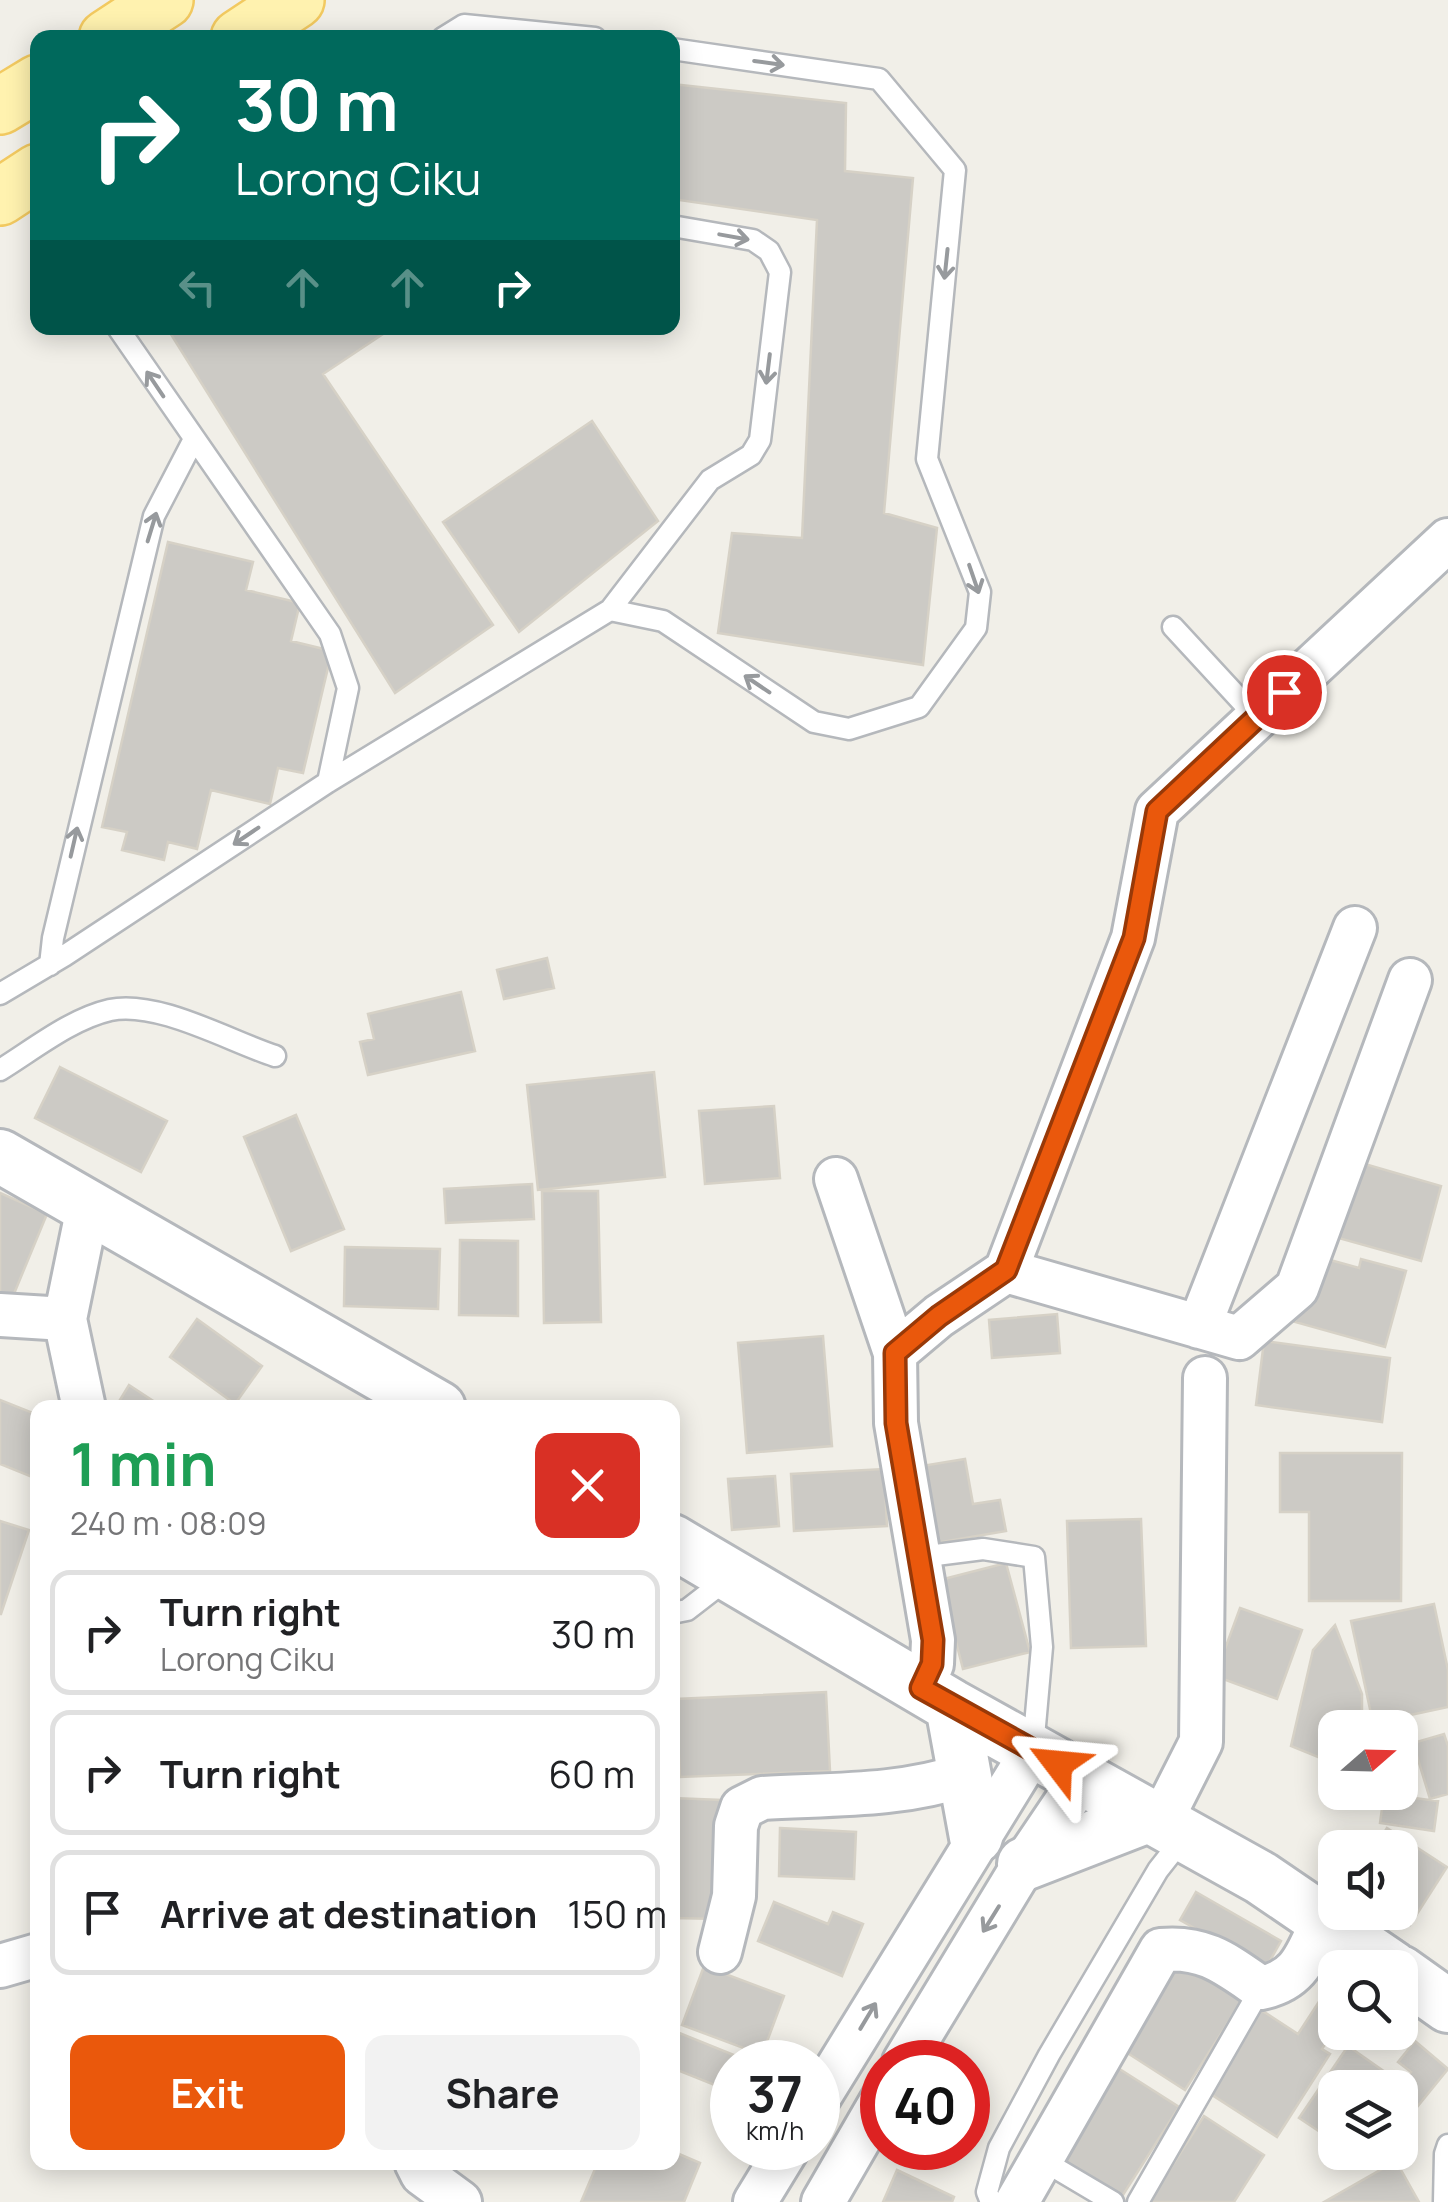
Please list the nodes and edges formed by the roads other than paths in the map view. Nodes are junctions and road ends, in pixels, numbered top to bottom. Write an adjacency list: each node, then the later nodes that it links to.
1 (165, 0): 3 (main road)
2 (296, 0): 4 (main road)
3 (120, 30)
4 (251, 30)
5 (456, 30): 6 (lane)
6 (514, 30)
7 (680, 50): 14 (lane, one-way to 14)
8 (30, 177): 9 (main road)
9 (0, 197)
10 (680, 227): 14 (lane, one-way to 14)
11 (123, 335): 12 (lane, one-way to 11)
12 (193, 441): 17 (lane); 19 (lane, one-way to 12)
13 (1448, 540): 16 (street)
14 (610, 610): 17 (lane)
15 (1174, 627): 16 (lane)
16 (1257, 718): 27 (street)
17 (328, 782): 19 (lane, one-way to 19)
18 (1354, 928): 30 (street)
19 (50, 964): 21 (lane)
20 (1410, 980): 30 (street)
21 (0, 994)
22 (275, 1056): 23 (lane)
23 (0, 1070)
24 (0, 1156): 26 (street)
25 (836, 1179): 31 (street)
26 (88, 1207): 29 (street); 34 (street)
27 (1006, 1270): 30 (street); 31 (street)
28 (0, 1315): 29 (street)
29 (65, 1319): 33 (street)
30 (1199, 1327)
31 (895, 1353): 36 (street)
32 (1205, 1378): 43 (street)
33 (82, 1400)
34 (425, 1400)
35 (680, 1546): 37 (street)
36 (920, 1558): 39 (street); 40 (lane)
37 (732, 1575): 38 (lane); 39 (street)
38 (680, 1611)
39 (936, 1697): 40 (street); 41 (street)
40 (1032, 1750): 42 (street); 44 (street)
41 (964, 1776): 44 (street); 50 (street)
42 (1082, 1778): 43 (street); 45 (street)
43 (1165, 1825): 45 (street); 46 (street); 66 (lane)
44 (976, 1837): 57 (street, one-way to 44)
45 (1024, 1864): 56 (street, one-way to 56)
46 (1318, 1916)
47 (1319, 1930): 54 (street)
48 (1338, 1930): 49 (street)
49 (1367, 1950)
50 (720, 1952)
51 (30, 1958): 52 (street)
52 (0, 1966)
53 (1418, 1985): 55 (street)
54 (1262, 1988): 60 (street); 69 (lane)
55 (1448, 2006)
56 (917, 2040)
57 (840, 2063)
58 (860, 2139): 65 (street)
59 (1448, 2145): 70 (lane)
60 (1042, 2160): 67 (street); 68 (lane)
61 (420, 2170): 63 (street)
62 (775, 2170): 64 (street)
63 (460, 2202)
64 (756, 2202)
65 (824, 2202)
66 (991, 2202)
67 (1017, 2202)
68 (1113, 2202)
69 (1138, 2202)
70 (1444, 2202)

